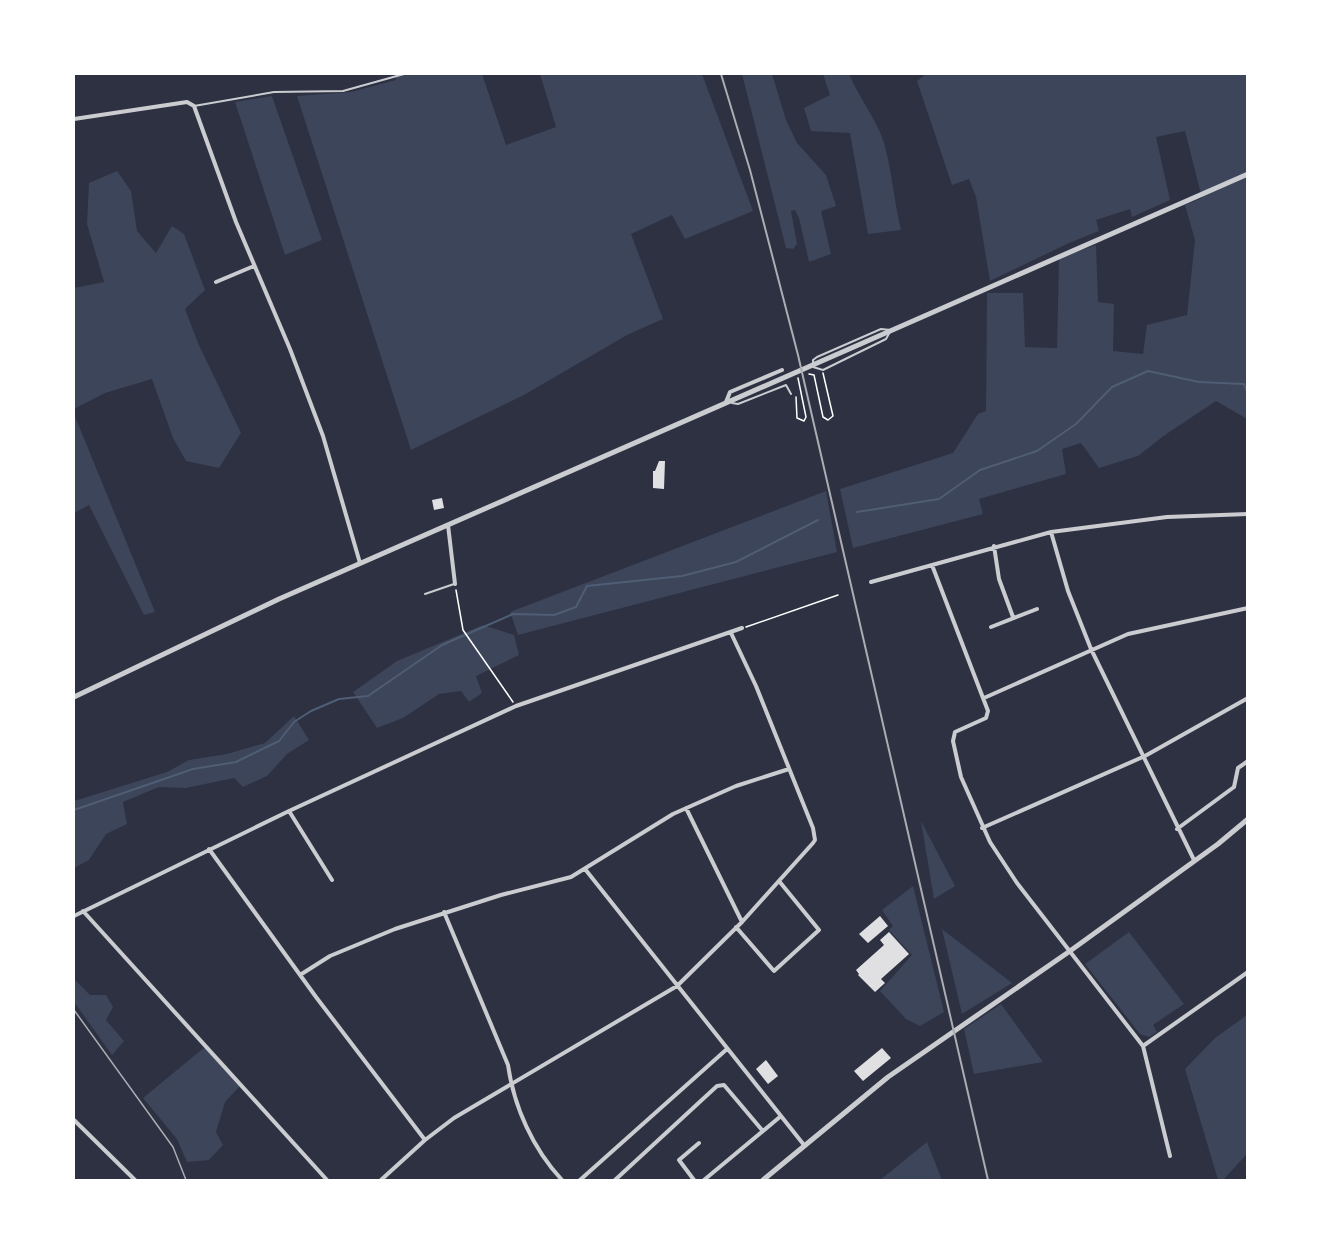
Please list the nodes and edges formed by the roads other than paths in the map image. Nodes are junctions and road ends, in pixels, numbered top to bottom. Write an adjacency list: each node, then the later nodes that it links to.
1 (404, 74): 2 (lane)
2 (194, 106): 3 (street); 5 (street)
3 (74, 118)
4 (1248, 174): 7 (street)
5 (254, 266): 6 (street); 15 (street)
6 (216, 282)
7 (891, 330): 7 (lane); 10 (street)
8 (782, 370): 10 (street)
9 (791, 394): 10 (lane)
10 (726, 402): 12 (street)
11 (1248, 514): 13 (street)
12 (448, 525): 15 (street); 18 (street)
13 (1051, 532): 14 (street); 26 (street)
14 (994, 546): 16 (street); 22 (street)
15 (360, 564): 27 (street)
16 (932, 564): 17 (street); 28 (street)
17 (871, 582)
18 (455, 584): 19 (lane)
19 (425, 594)
20 (1248, 608): 26 (street)
21 (1037, 609): 22 (street)
22 (1013, 618): 23 (street)
23 (991, 627)
24 (742, 628): 25 (street)
25 (731, 633): 32 (street); 34 (street)
26 (1090, 649): 28 (street); 30 (street)
27 (74, 697)
28 (984, 698): 36 (street)
29 (1248, 698): 30 (street)
30 (1144, 756): 36 (street); 37 (street)
31 (1248, 761): 37 (street)
32 (789, 769): 33 (street); 42 (street)
33 (686, 808): 40 (street); 46 (street)
34 (289, 811): 38 (street); 41 (street)
35 (1248, 819): 39 (street)
36 (982, 828): 48 (street)
37 (1177, 829): 39 (street)
38 (209, 849): 43 (street); 50 (street)
39 (1194, 860): 48 (street)
40 (585, 869): 44 (street); 51 (street)
41 (332, 880)
42 (779, 881): 46 (street); 47 (street)
43 (83, 911): 45 (street); 63 (street)
44 (444, 912): 50 (street); 54 (street)
45 (74, 916)
46 (742, 922): 47 (street)
47 (736, 927): 51 (street)
48 (1070, 951): 52 (street); 60 (street)
49 (1248, 972): 52 (street)
50 (300, 975): 58 (street)
51 (677, 986): 53 (street); 54 (street)
52 (1143, 1046): 61 (street)
53 (727, 1049): 55 (street); 66 (street)
54 (511, 1083): 58 (street); 65 (street)
55 (781, 1116): 57 (street); 60 (street)
56 (74, 1120): 62 (street)
57 (762, 1130): 67 (street); 69 (street)
58 (425, 1140): 64 (street)
59 (699, 1143): 68 (street)
60 (804, 1145): 70 (street)
61 (1170, 1156)
62 (135, 1180)
63 (327, 1180)
64 (381, 1180)
65 (562, 1180)
66 (580, 1180)
67 (615, 1180)
68 (694, 1180)
69 (704, 1180)
70 (763, 1180)

